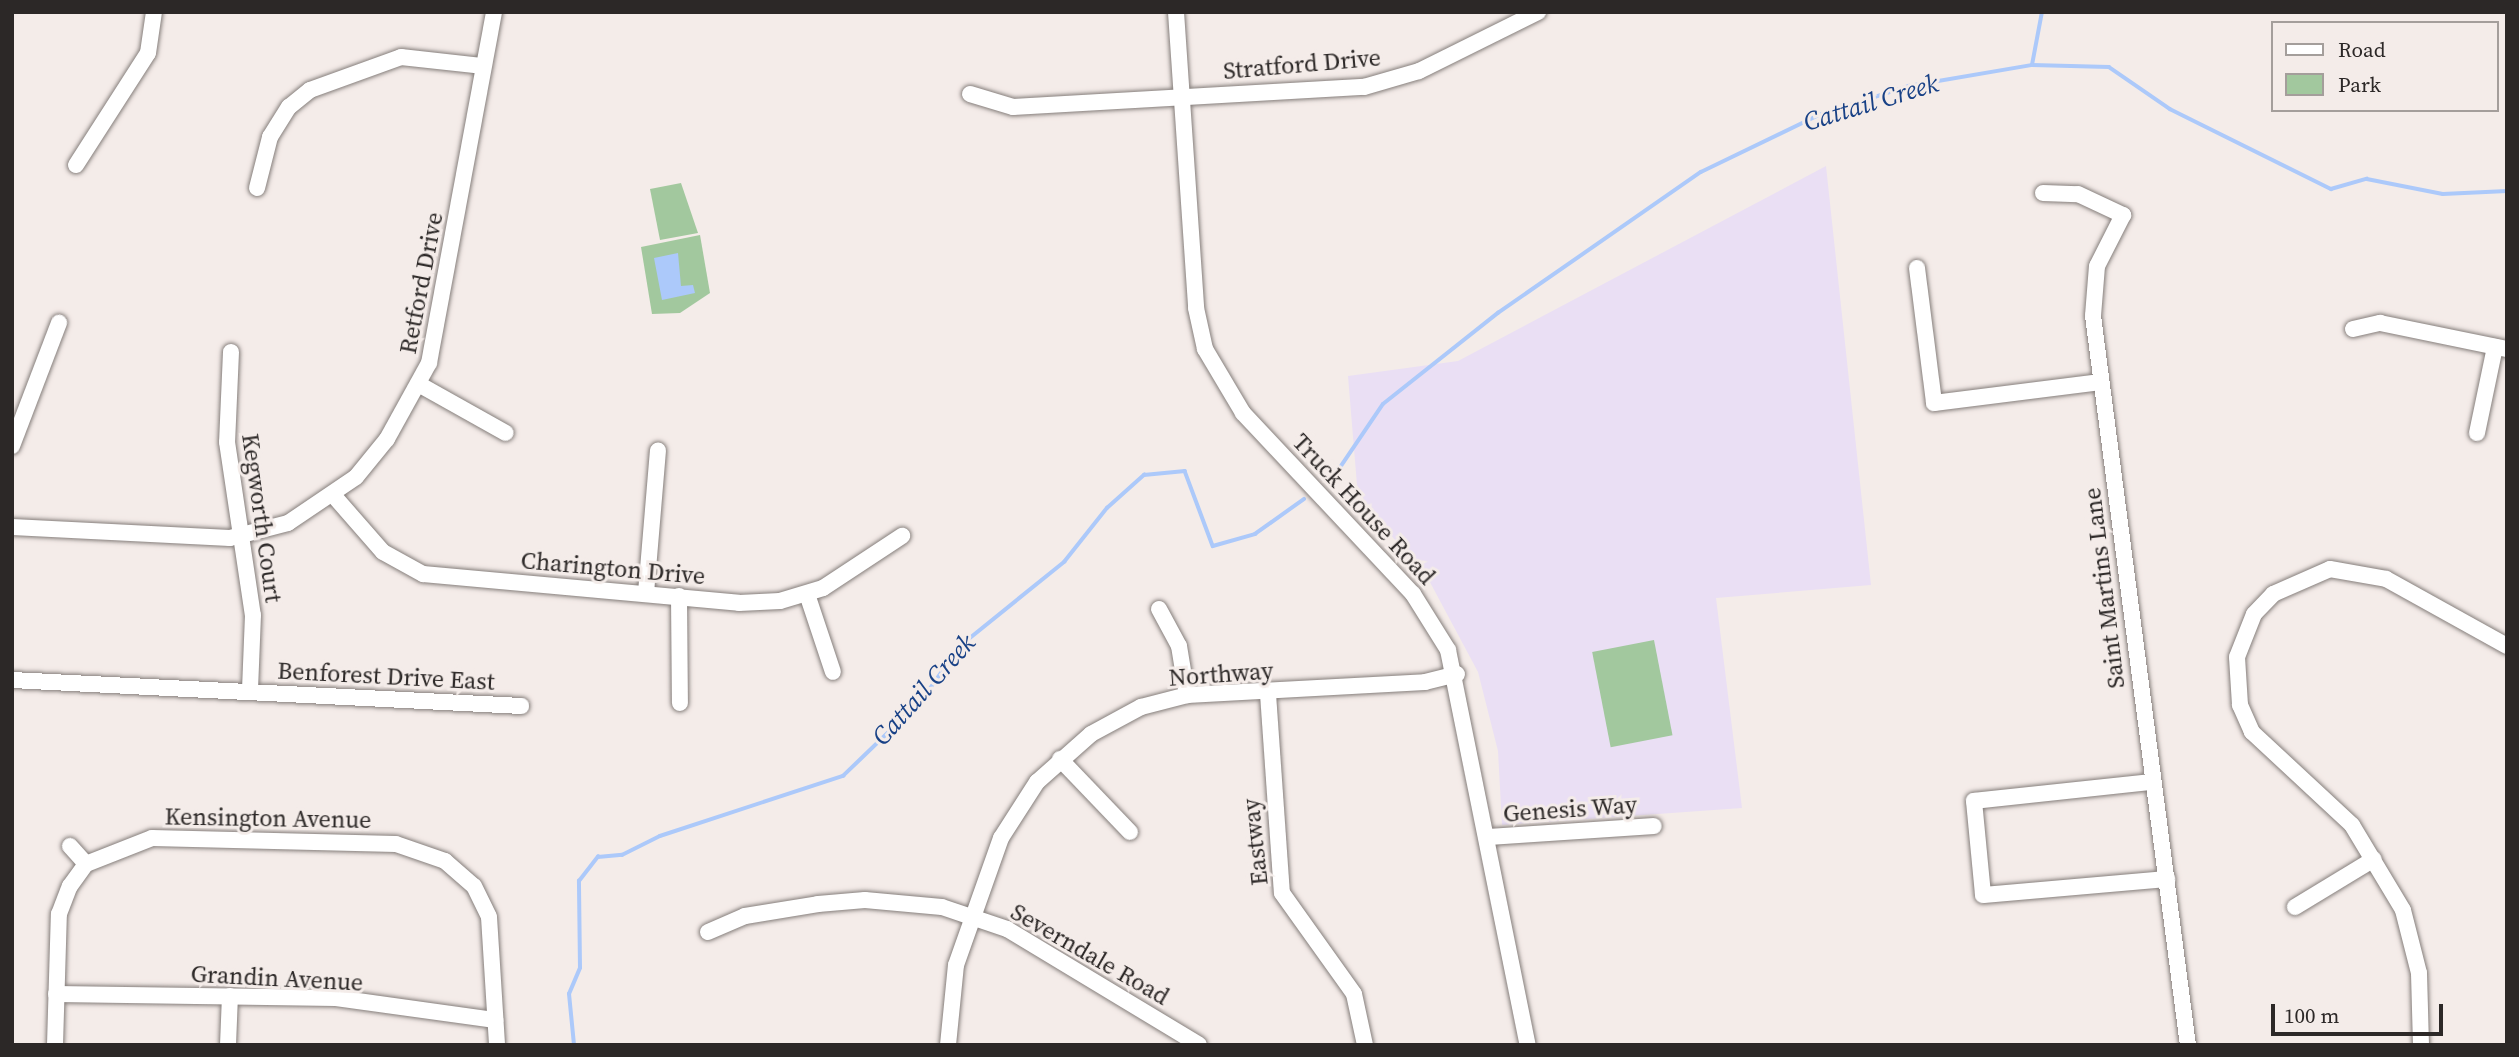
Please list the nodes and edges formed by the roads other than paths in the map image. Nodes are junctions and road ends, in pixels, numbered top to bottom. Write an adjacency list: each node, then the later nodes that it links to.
1 (154, 12): 8 (street)
2 (494, 12): 5 (street, Retford Drive)
3 (1176, 12): 7 (street, Truck House Road)
4 (1538, 12): 7 (street, Stratford Drive)
5 (482, 65): 9 (street); 17 (street, Retford Drive)
6 (970, 94): 7 (street, Stratford Drive)
7 (1180, 96): 32 (street, Truck House Road)
8 (76, 166)
9 (257, 188)
10 (2043, 193): 16 (street, Saint Martins Lane)
11 (1917, 268): 16 (street)
12 (60, 323): 20 (street)
13 (2353, 330): 14 (street)
14 (2501, 348): 19 (street)
15 (231, 352): 24 (street, Kegworth Court)
16 (2101, 382): 40 (street, Saint Martins Lane)
17 (420, 386): 18 (street); 22 (street, Retford Drive)
18 (506, 433)
19 (2477, 433)
20 (12, 446)
21 (658, 451): 26 (street)
22 (334, 496): 24 (street, Retford Drive); 26 (street, Charington Drive)
23 (12, 527): 24 (street, Retford Drive)
24 (242, 536): 34 (street, Kegworth Court)
25 (902, 536): 27 (street, Charington Drive)
26 (646, 593): 28 (street, Charington Drive)
27 (807, 594): 28 (street, Charington Drive); 31 (street)
28 (679, 596): 37 (street)
29 (1159, 609): 36 (street)
30 (2507, 646): 45 (street)
31 (834, 672)
32 (1457, 674): 35 (street, Northway); 43 (street, Truck House Road)
33 (12, 680): 34 (street, Benforest Drive East)
34 (250, 691): 38 (street, Benforest Drive East)
35 (1268, 694): 36 (street, Northway); 59 (street, Eastway)
36 (1187, 695): 39 (street, Northway)
37 (680, 703)
38 (521, 706)
39 (1060, 760): 42 (street); 49 (street, Northway)
40 (2151, 782): 47 (street, Saint Martins Lane); 47 (street)
41 (1654, 825): 43 (street, Genesis Way)
42 (1130, 832)
43 (1489, 837): 60 (street, Truck House Road)
44 (70, 846): 46 (street)
45 (2374, 859): 48 (street); 62 (street)
46 (86, 864): 51 (street); 53 (street, Kensington Avenue)
47 (2167, 879): 61 (street, Saint Martins Lane)
48 (2295, 907)
49 (972, 916): 50 (street, Severndale Road); 57 (street, Northway); 58 (street, Severndale Road)
50 (708, 932)
51 (56, 994): 52 (street, Grandin Avenue); 54 (street)
52 (230, 996): 53 (street, Grandin Avenue); 55 (street)
53 (495, 1020): 56 (street)
54 (55, 1045)
55 (228, 1045)
56 (497, 1045)
57 (948, 1045)
58 (1199, 1045)
59 (1365, 1045)
60 (1528, 1045)
61 (2188, 1045)
62 (2421, 1045)

